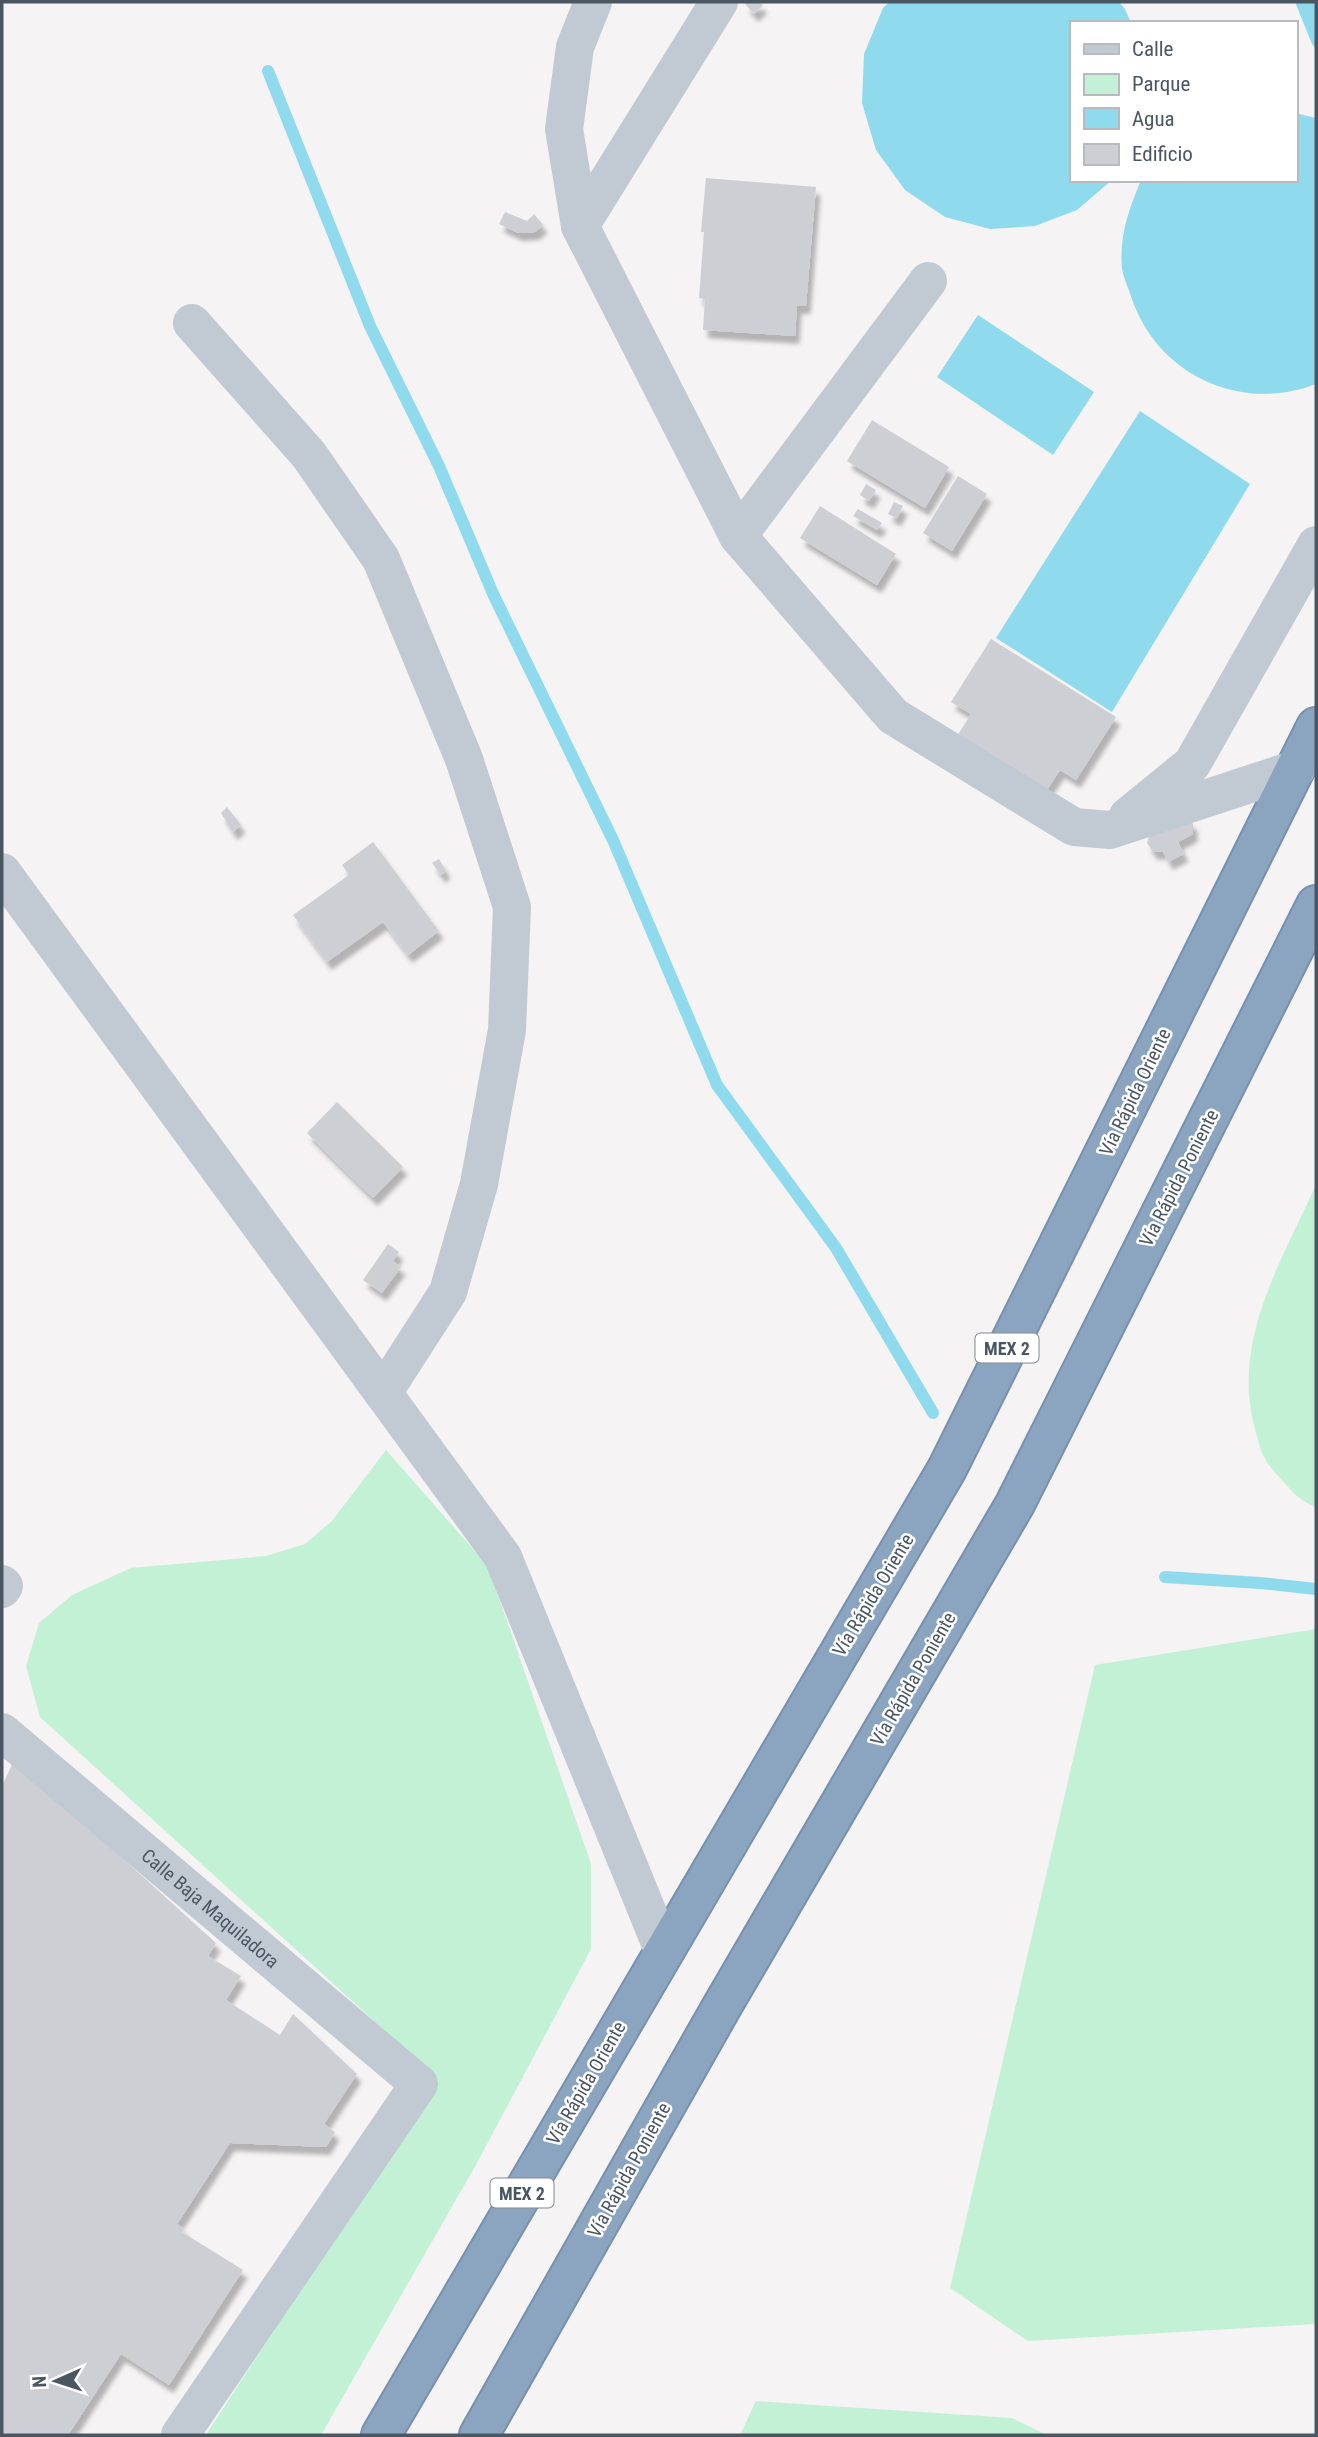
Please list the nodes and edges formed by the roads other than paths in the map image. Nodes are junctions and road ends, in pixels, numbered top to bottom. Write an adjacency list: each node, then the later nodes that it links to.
1 (593, 2): 3 (street)
2 (719, 2): 3 (street)
3 (580, 226): 6 (street)
4 (928, 281): 6 (street)
5 (192, 323): 13 (street)
6 (738, 536): 10 (street)
7 (1316, 545): 10 (street)
8 (1316, 727): 9 (highway, Vía Rápida Oriente / MEX 2)
9 (1296, 769): 10 (street); 15 (highway, Vía Rápida Oriente / MEX 2)
10 (1110, 830)
11 (2, 872): 13 (street)
12 (1316, 905): 18 (highway, Vía Rápida Poniente)
13 (383, 1393): 15 (street)
14 (2, 1732): 16 (street, Calle Baja Maquiladora)
15 (663, 1950): 17 (highway, Vía Rápida Oriente / MEX 2)
16 (180, 2435)
17 (381, 2435)
18 (479, 2435)

